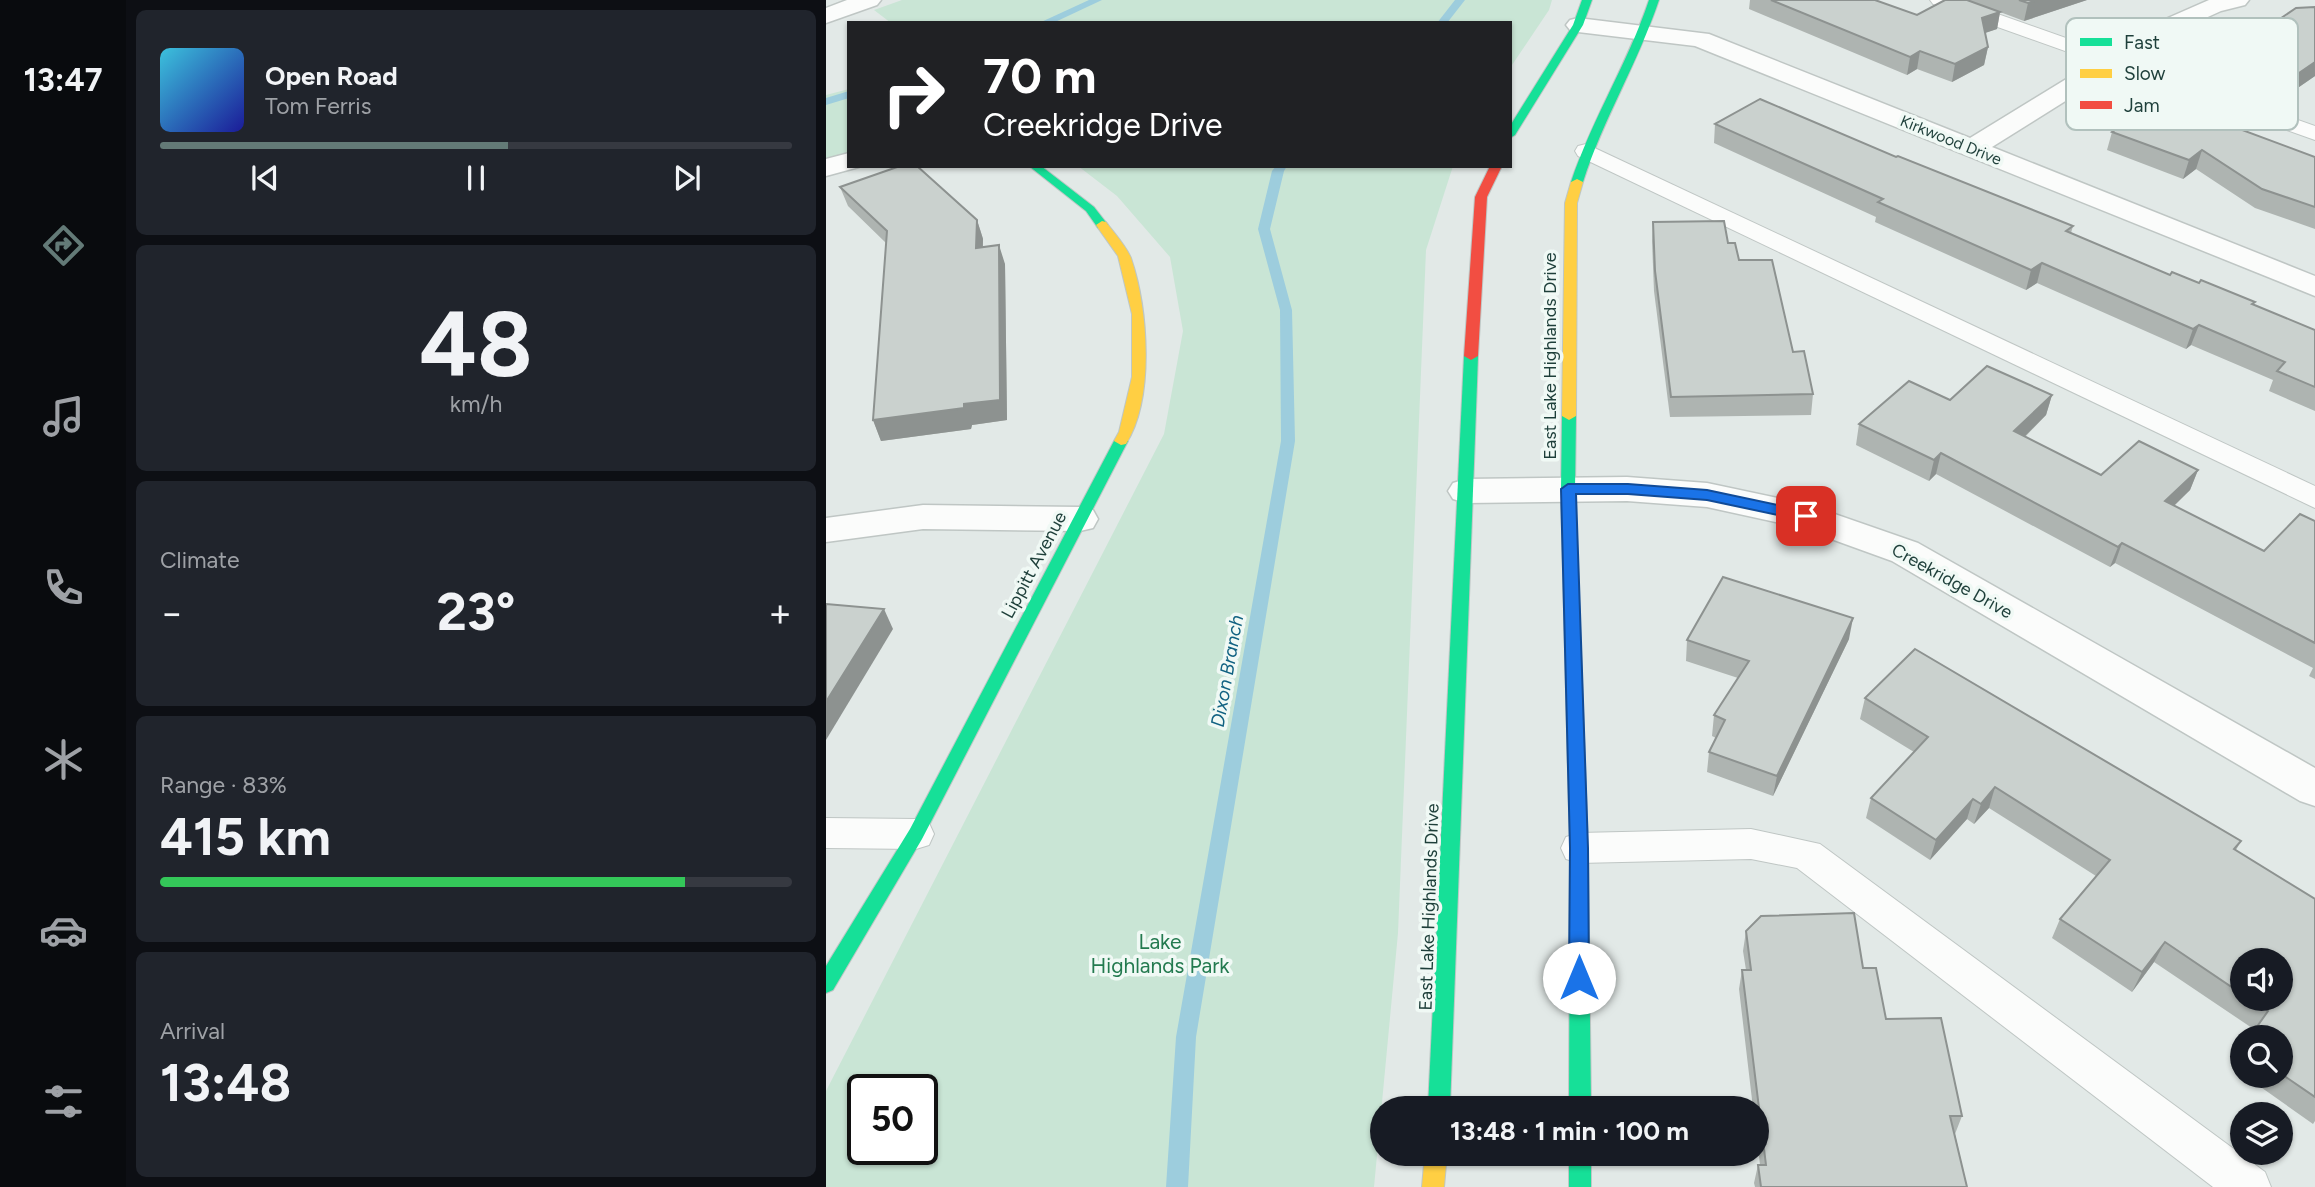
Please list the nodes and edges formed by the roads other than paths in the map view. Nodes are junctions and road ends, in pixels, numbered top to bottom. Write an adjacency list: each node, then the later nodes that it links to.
1 (869, 0): 6 (street)
2 (1654, 0): 8 (main road, East Lake Highlands Drive)
3 (1940, 0): 10 (lane)
4 (2237, 0): 7 (street)
5 (1583, 12): 8 (street, Kirkwood Drive); 13 (main road)
6 (826, 18): 9 (street)
7 (2187, 18)
8 (1645, 31): 15 (street, Kirkwood Drive); 16 (main road, East Lake Highlands Drive)
9 (847, 32)
10 (2066, 46)
11 (2066, 90): 15 (street)
12 (2298, 127): 14 (lane)
13 (1512, 132)
14 (2315, 133)
15 (1972, 149): 21 (street, Kirkwood Drive)
16 (1586, 150): 22 (main road, East Lake Highlands Drive); 24 (lane)
17 (847, 162): 18 (street)
18 (826, 168)
19 (1037, 168): 25 (main road, Lippitt Avenue)
20 (1495, 168): 23 (main road, East Lake Highlands Drive)
21 (2315, 287)
22 (1568, 489): 23 (street, Creekridge Drive); 27 (street, Creekridge Drive); 30 (main road, East Lake Highlands Drive)
23 (1465, 491): 32 (main road, East Lake Highlands Drive)
24 (2315, 498)
25 (1080, 519): 26 (street); 29 (main road, Lippitt Avenue)
26 (826, 530)
27 (2315, 789)
28 (826, 833): 29 (lane)
29 (916, 834): 31 (main road, Lippitt Avenue)
30 (1579, 848): 33 (main road, East Lake Highlands Drive); 38 (lane)
31 (826, 985)
32 (1440, 1096)
33 (1580, 1096)
34 (1435, 1166): 36 (main road)
35 (1580, 1166): 37 (main road)
36 (1433, 1187)
37 (1580, 1187)
38 (2249, 1187)

